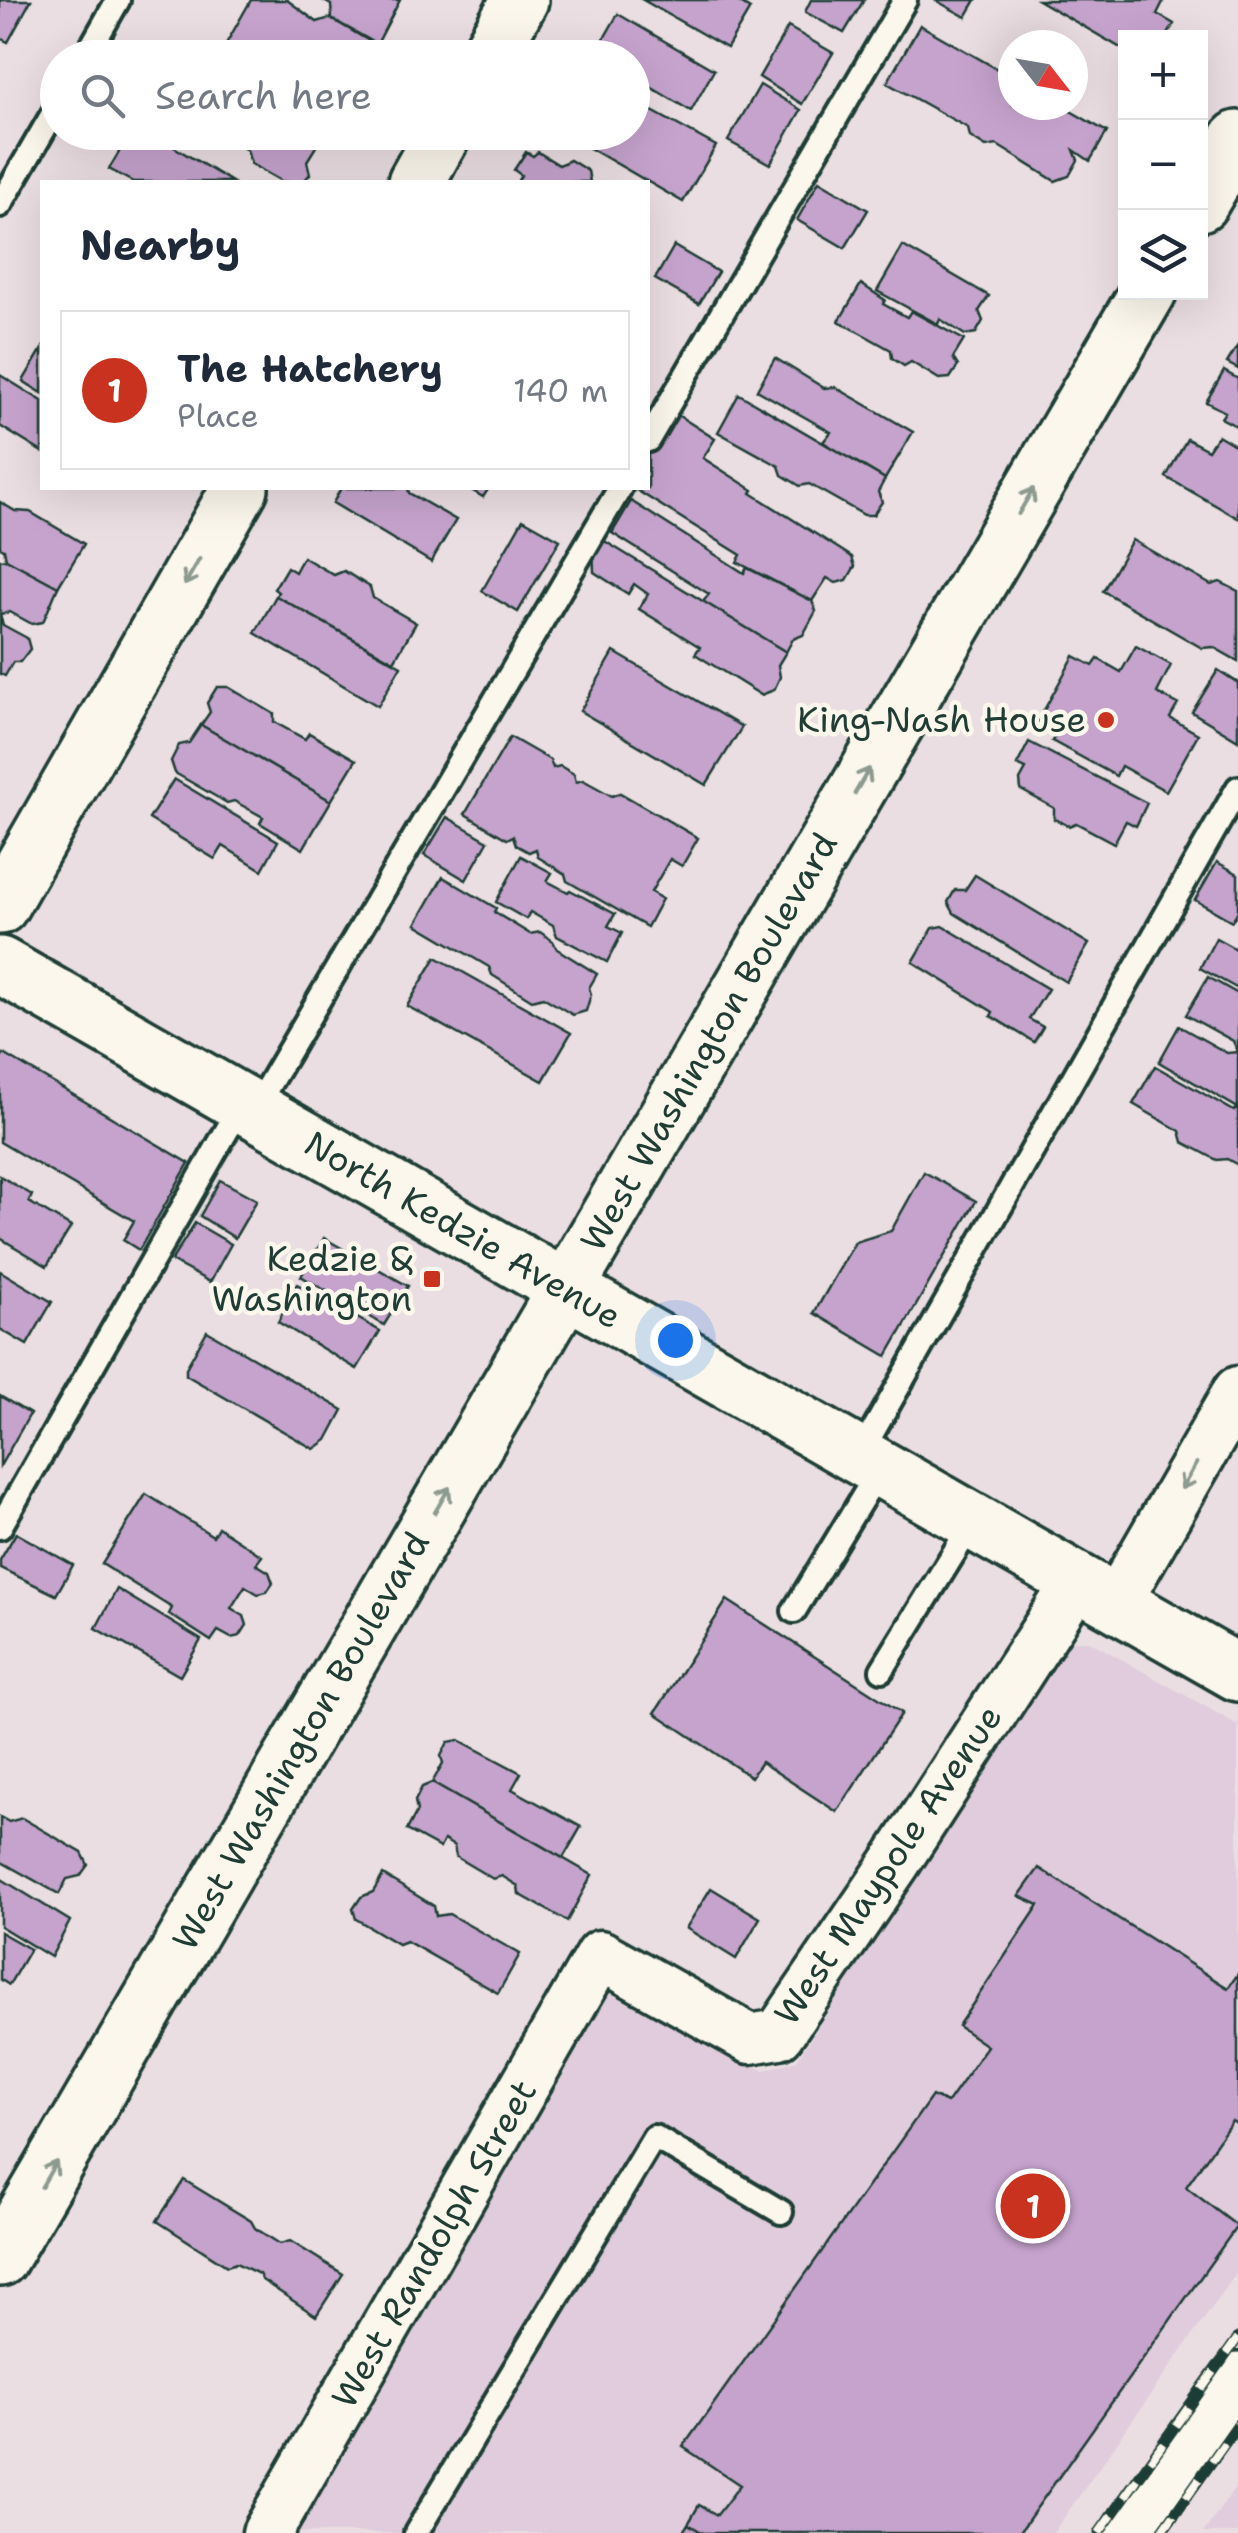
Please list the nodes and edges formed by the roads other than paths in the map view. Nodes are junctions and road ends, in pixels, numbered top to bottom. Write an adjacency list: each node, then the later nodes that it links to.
1 (118, 0): 4 (lane)
2 (520, 0): 5 (street)
3 (906, 0): 13 (lane)
4 (95, 40)
5 (497, 40)
6 (40, 136): 11 (lane)
7 (1238, 139): 10 (street)
8 (434, 150): 9 (street)
9 (417, 180)
10 (1208, 190)
11 (0, 205)
12 (1143, 300): 20 (street, West Washington Boulevard, one-way to 12)
13 (650, 437)
14 (239, 490): 17 (street, one-way to 17)
15 (619, 490): 19 (lane)
16 (1238, 788): 22 (lane)
17 (0, 906)
18 (0, 964): 19 (street, North Kedzie Avenue)
19 (248, 1107): 20 (street, North Kedzie Avenue); 24 (lane)
20 (565, 1288): 22 (street, North Kedzie Avenue); 31 (street, West Washington Boulevard, one-way to 20)
21 (1238, 1391): 25 (street, West Maypole Avenue, one-way to 25)
22 (869, 1462): 23 (street, North Kedzie Avenue); 26 (lane)
23 (973, 1522): 25 (street, North Kedzie Avenue); 27 (lane)
24 (0, 1528)
25 (1096, 1592): 28 (street, North Kedzie Avenue); 29 (street, West Maypole Avenue)
26 (794, 1610)
27 (882, 1670)
28 (1238, 1673)
29 (600, 1955): 33 (street, West Randolph Street)
30 (781, 2212): 34 (lane)
31 (0, 2258)
32 (1238, 2381): 35 (street)
33 (267, 2533)
34 (416, 2533)
35 (1130, 2533)

